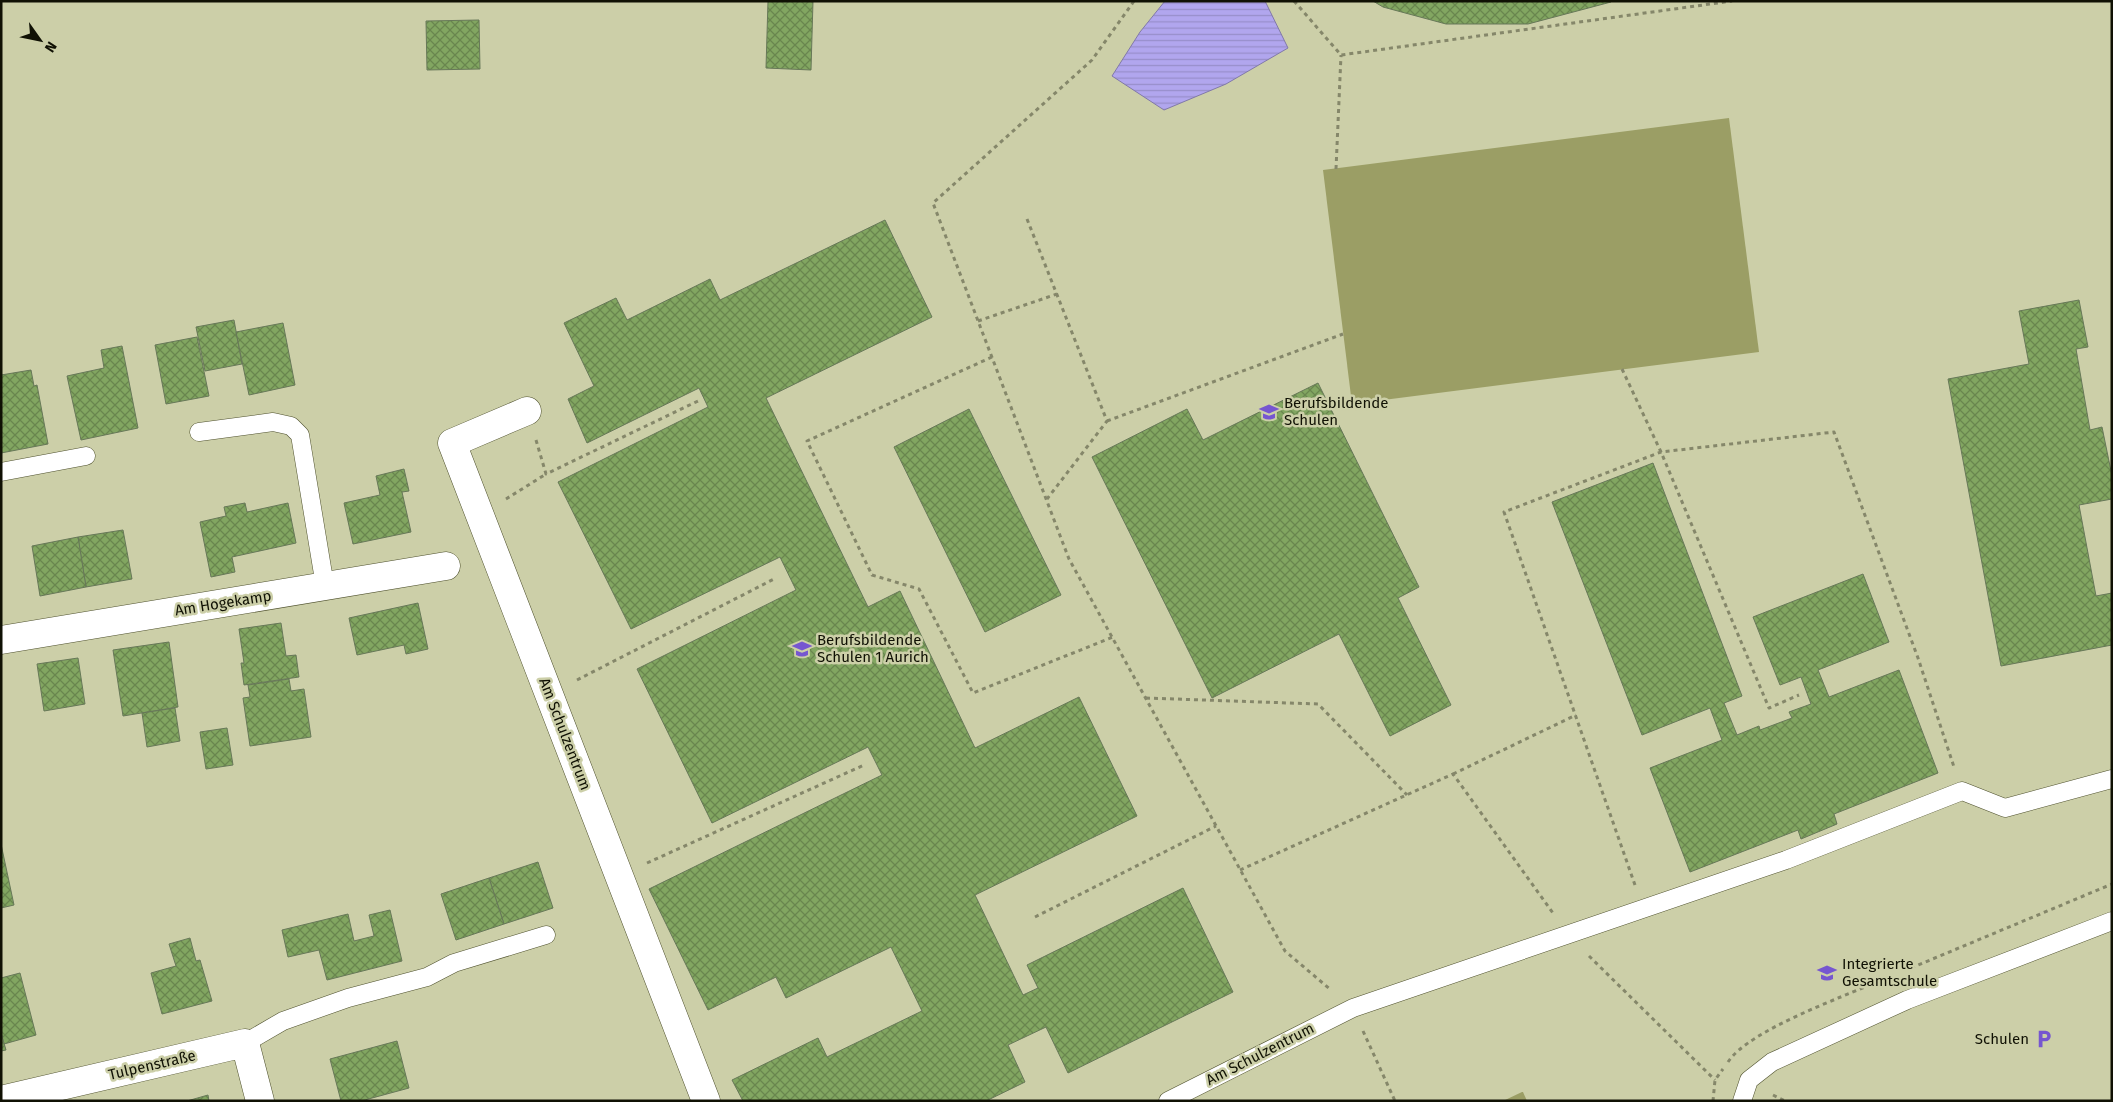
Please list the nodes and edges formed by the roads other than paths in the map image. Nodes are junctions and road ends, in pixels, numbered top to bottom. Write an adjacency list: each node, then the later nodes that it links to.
1 (527, 410): 14 (street, Am Schulzentrum)
2 (199, 432): 6 (lane)
3 (86, 456): 4 (lane)
4 (1, 472)
5 (446, 566): 6 (street, Am Hogekamp)
6 (325, 586): 7 (street, Am Hogekamp)
7 (1, 640)
8 (2112, 779): 15 (lane, Am Schulzentrum)
9 (2112, 921): 16 (lane)
10 (546, 935): 11 (lane)
11 (245, 1043): 12 (street, Tulpenstraße); 13 (street)
12 (1, 1100)
13 (260, 1101)
14 (706, 1101)
15 (1168, 1101)
16 (1742, 1101)

